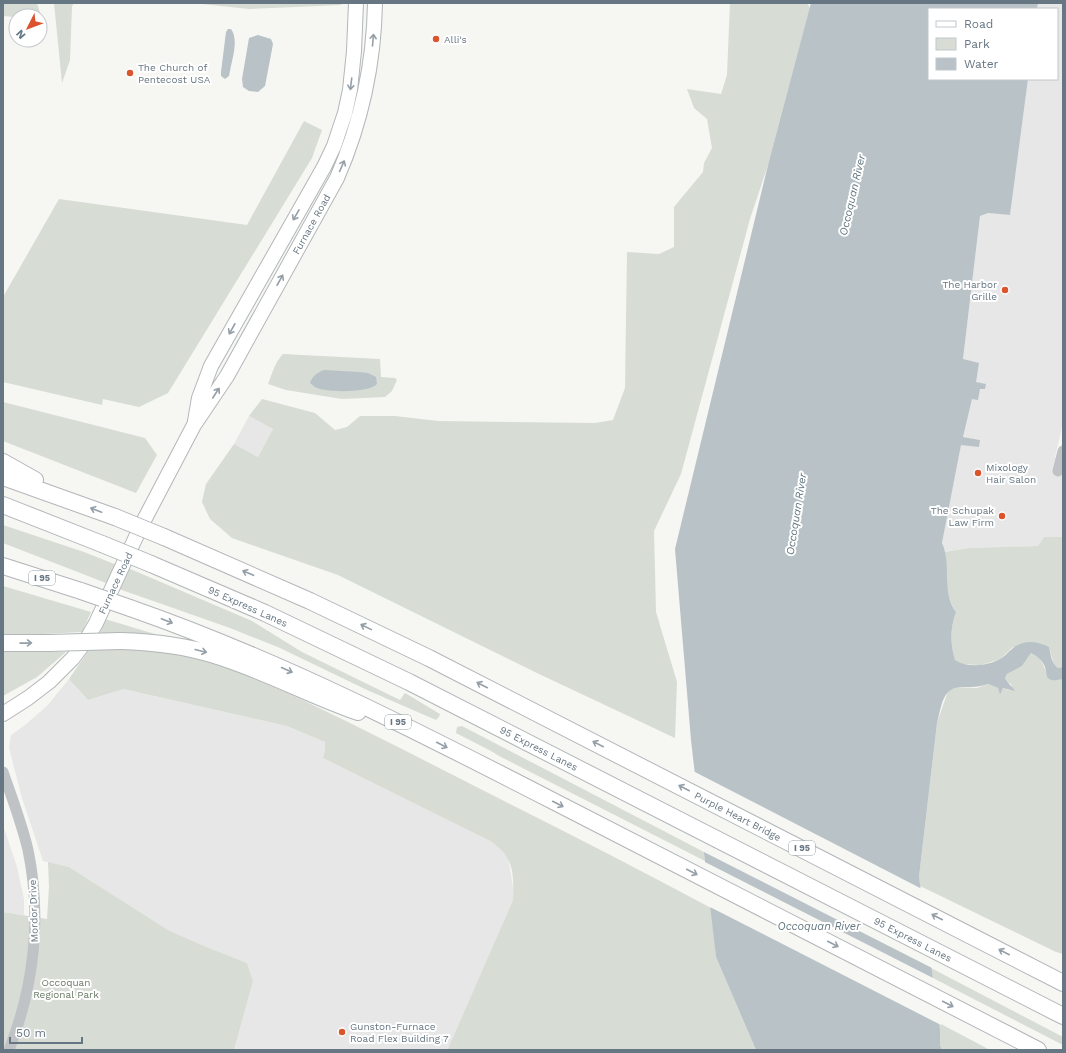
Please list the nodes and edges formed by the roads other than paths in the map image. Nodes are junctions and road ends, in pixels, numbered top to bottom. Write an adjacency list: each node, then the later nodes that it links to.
1 (356, 3): 3 (main road, Furnace Road, one-way to 3)
2 (375, 3): 4 (main road, Furnace Road, one-way to 2)
3 (308, 194): 4 (main road); 5 (main road, Furnace Road, one-way to 5)
4 (323, 202): 5 (main road, Furnace Road, one-way to 4)
5 (194, 425): 14 (main road, Furnace Road)
6 (1063, 451): 8 (street)
7 (3, 462): 10 (highway)
8 (1058, 471)
9 (3, 476): 10 (highway, I 95)
10 (77, 503): 17 (highway, Purple Heart Bridge / I 95, one-way to 10, bridge)
11 (3, 505): 18 (highway, 95 Express Lanes, bridge)
12 (3, 566): 15 (highway, I 95, one-way to 15, bridge)
13 (3, 643): 15 (highway, one-way to 15, bridge)
14 (3, 714)
15 (418, 732): 22 (highway, I 95, one-way to 22)
16 (3, 772): 24 (street, Mordor Drive)
17 (1020, 960): 19 (highway); 20 (highway, I 95)
18 (982, 975): 21 (highway, 95 Express Lanes); 23 (highway)
19 (1063, 976)
20 (1063, 983)
21 (1063, 1016)
22 (995, 1028): 25 (highway); 26 (highway, I 95)
23 (1063, 1028)
24 (9, 1050)
25 (1020, 1050)
26 (1038, 1050)

